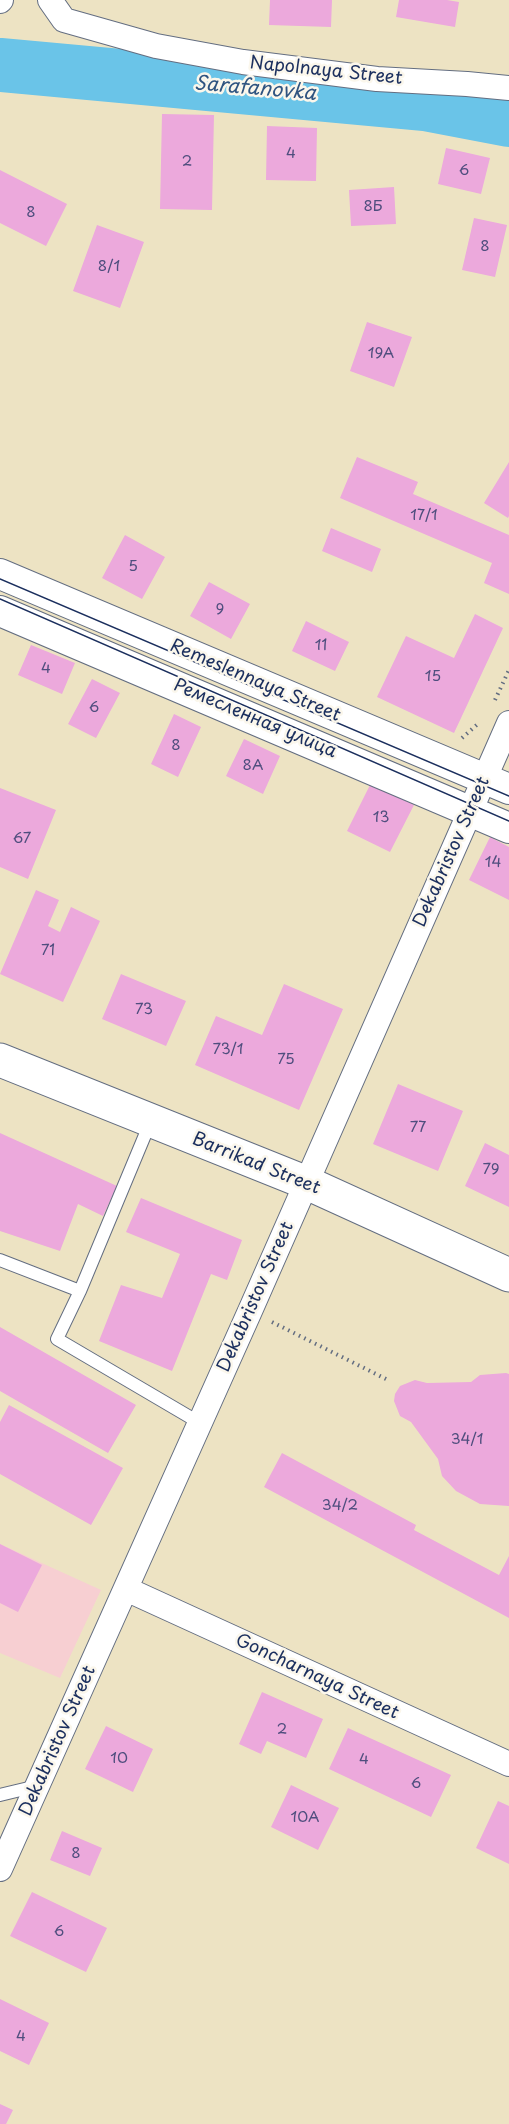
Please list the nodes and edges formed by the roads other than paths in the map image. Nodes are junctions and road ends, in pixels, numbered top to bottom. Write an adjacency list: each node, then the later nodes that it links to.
1 (50, 0): 2 (street, Napolnaya Street)
2 (509, 88)
3 (0, 574): 6 (street, Remeslennaya Street)
4 (0, 611): 7 (street, Ремесленная улица)
5 (509, 723): 6 (street, Dekabristov Street)
6 (497, 783): 7 (street, Dekabristov Street)
7 (471, 811): 8 (street, Ремесленная улица); 11 (street, Dekabristov Street)
8 (509, 828)
9 (0, 1060): 10 (main road, Barrikad Street)
10 (151, 1122): 11 (main road, Barrikad Street); 14 (lane)
11 (307, 1183): 13 (main road, Barrikad Street); 15 (street, Dekabristov Street)
12 (0, 1260): 14 (lane)
13 (509, 1275)
14 (80, 1291): 15 (lane)
15 (200, 1423): 16 (street, Dekabristov Street)
16 (126, 1589): 17 (street, Goncharnaya Street); 18 (street, Dekabristov Street)
17 (509, 1764)
18 (37, 1786): 19 (lane); 20 (street, Dekabristov Street)
19 (0, 1795)
20 (0, 1869)

